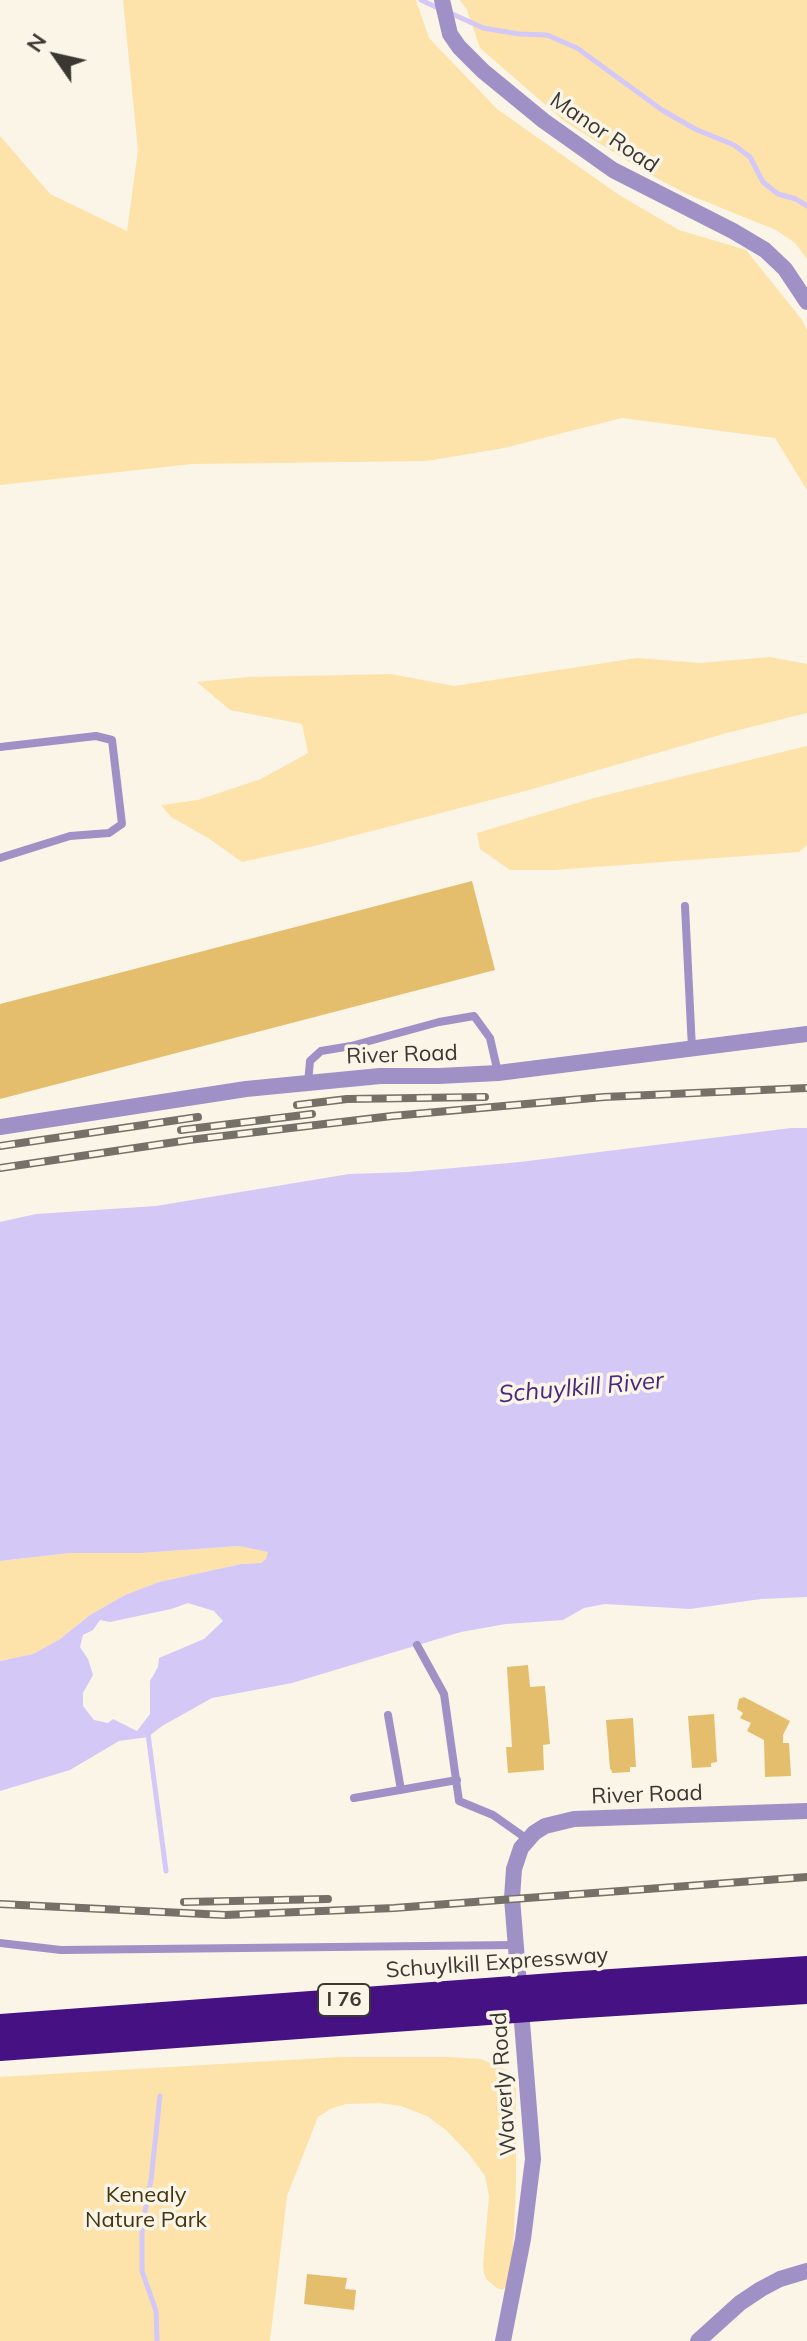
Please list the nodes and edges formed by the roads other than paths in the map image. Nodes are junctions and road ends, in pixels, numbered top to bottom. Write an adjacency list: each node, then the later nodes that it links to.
1 (442, 0): 2 (street, Manor Road)
2 (807, 302)
3 (0, 747): 4 (lane)
4 (0, 858)
5 (685, 906): 7 (lane)
6 (807, 1034): 7 (street, River Road)
7 (692, 1050): 8 (street, River Road)
8 (498, 1073): 9 (street, River Road); 9 (lane)
9 (308, 1083): 10 (street, River Road)
10 (0, 1127)
11 (417, 1645): 13 (lane)
12 (388, 1715): 14 (lane)
13 (457, 1780): 14 (lane); 17 (lane)
14 (401, 1790): 15 (lane)
15 (354, 1798)
16 (807, 1811): 17 (street, River Road)
17 (527, 1839): 19 (street, Waverly Road)
18 (0, 1943): 19 (lane)
19 (515, 1945): 27 (street, Waverly Road)
20 (807, 1968): 22 (highway, Schuylkill Expressway / I 76)
21 (807, 1992): 22 (highway, Schuylkill Expressway / I 76)
22 (567, 1995): 23 (highway, Schuylkill Expressway / I 76, bridge)
23 (217, 2021): 24 (highway, Schuylkill Expressway / I 76); 25 (highway, Schuylkill Expressway / I 76)
24 (0, 2026)
25 (0, 2049)
26 (807, 2271): 28 (street)
27 (503, 2341)
28 (698, 2341)

